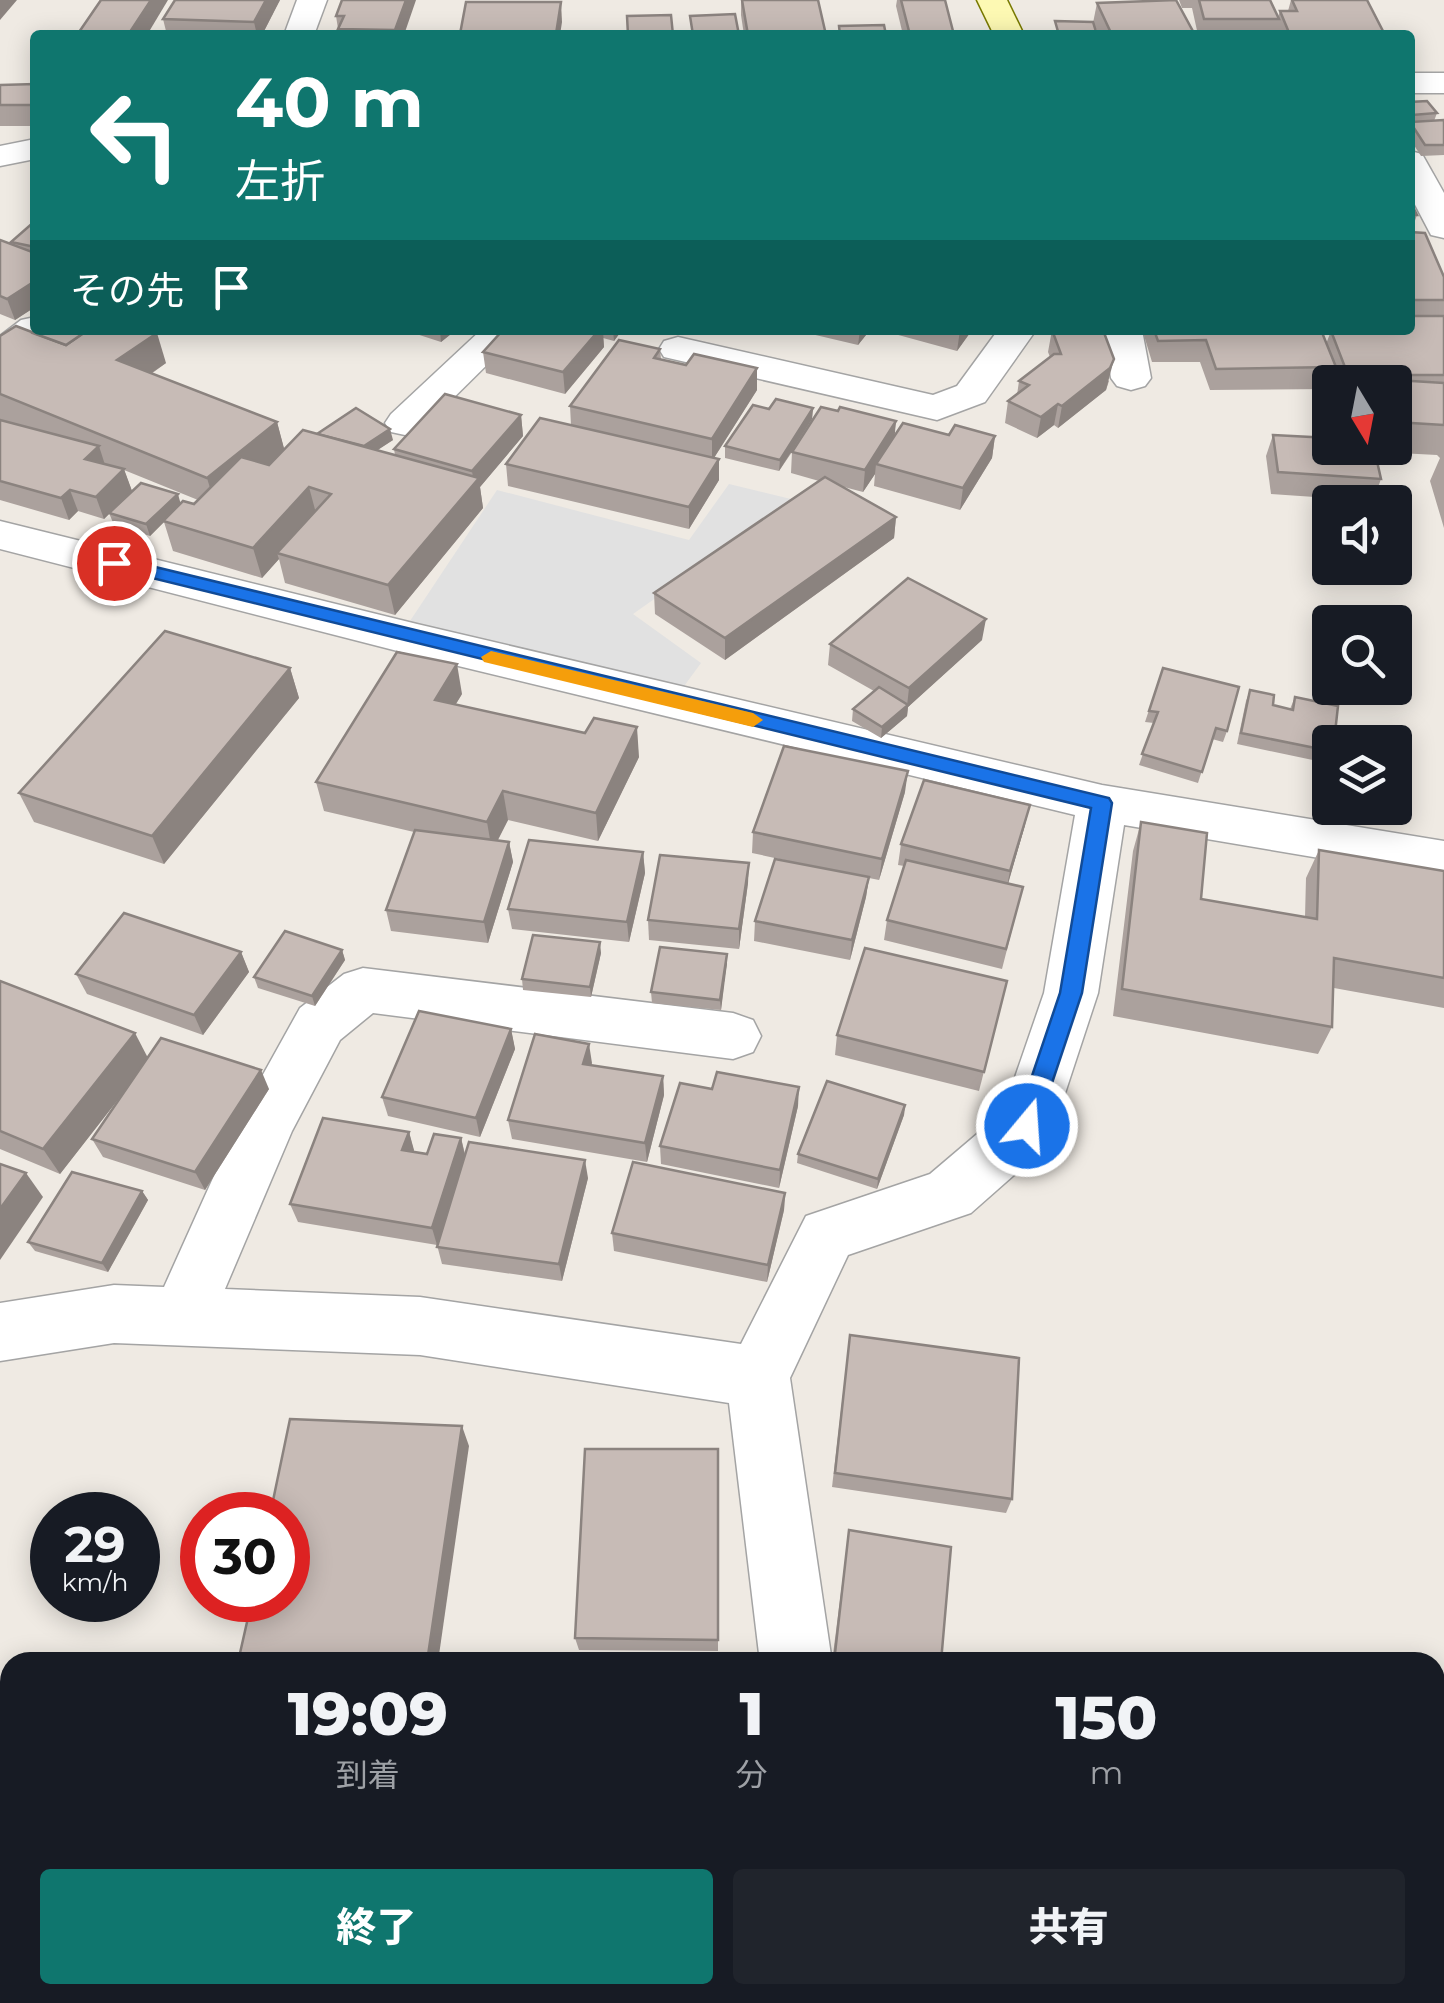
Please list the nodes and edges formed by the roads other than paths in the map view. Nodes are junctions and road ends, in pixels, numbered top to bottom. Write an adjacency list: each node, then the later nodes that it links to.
1 (312, 0): 3 (street)
2 (992, 0): 4 (street)
3 (302, 30)
4 (1006, 30)
5 (1444, 83): 6 (street)
6 (1415, 84)
7 (30, 150): 8 (street)
8 (0, 156)
9 (1415, 170): 10 (street)
10 (1444, 227)
11 (30, 332): 16 (street)
12 (499, 335): 18 (street)
13 (1013, 335): 15 (street)
14 (1124, 335): 17 (street)
15 (678, 348)
16 (0, 355)
17 (1131, 378)
18 (405, 423)
19 (0, 535): 20 (street)
20 (1102, 803): 21 (street); 25 (street)
21 (1444, 860)
22 (733, 1036): 23 (street)
23 (182, 1316): 24 (street); 25 (street)
24 (0, 1332)
25 (758, 1377): 26 (street)
26 (795, 1652)

